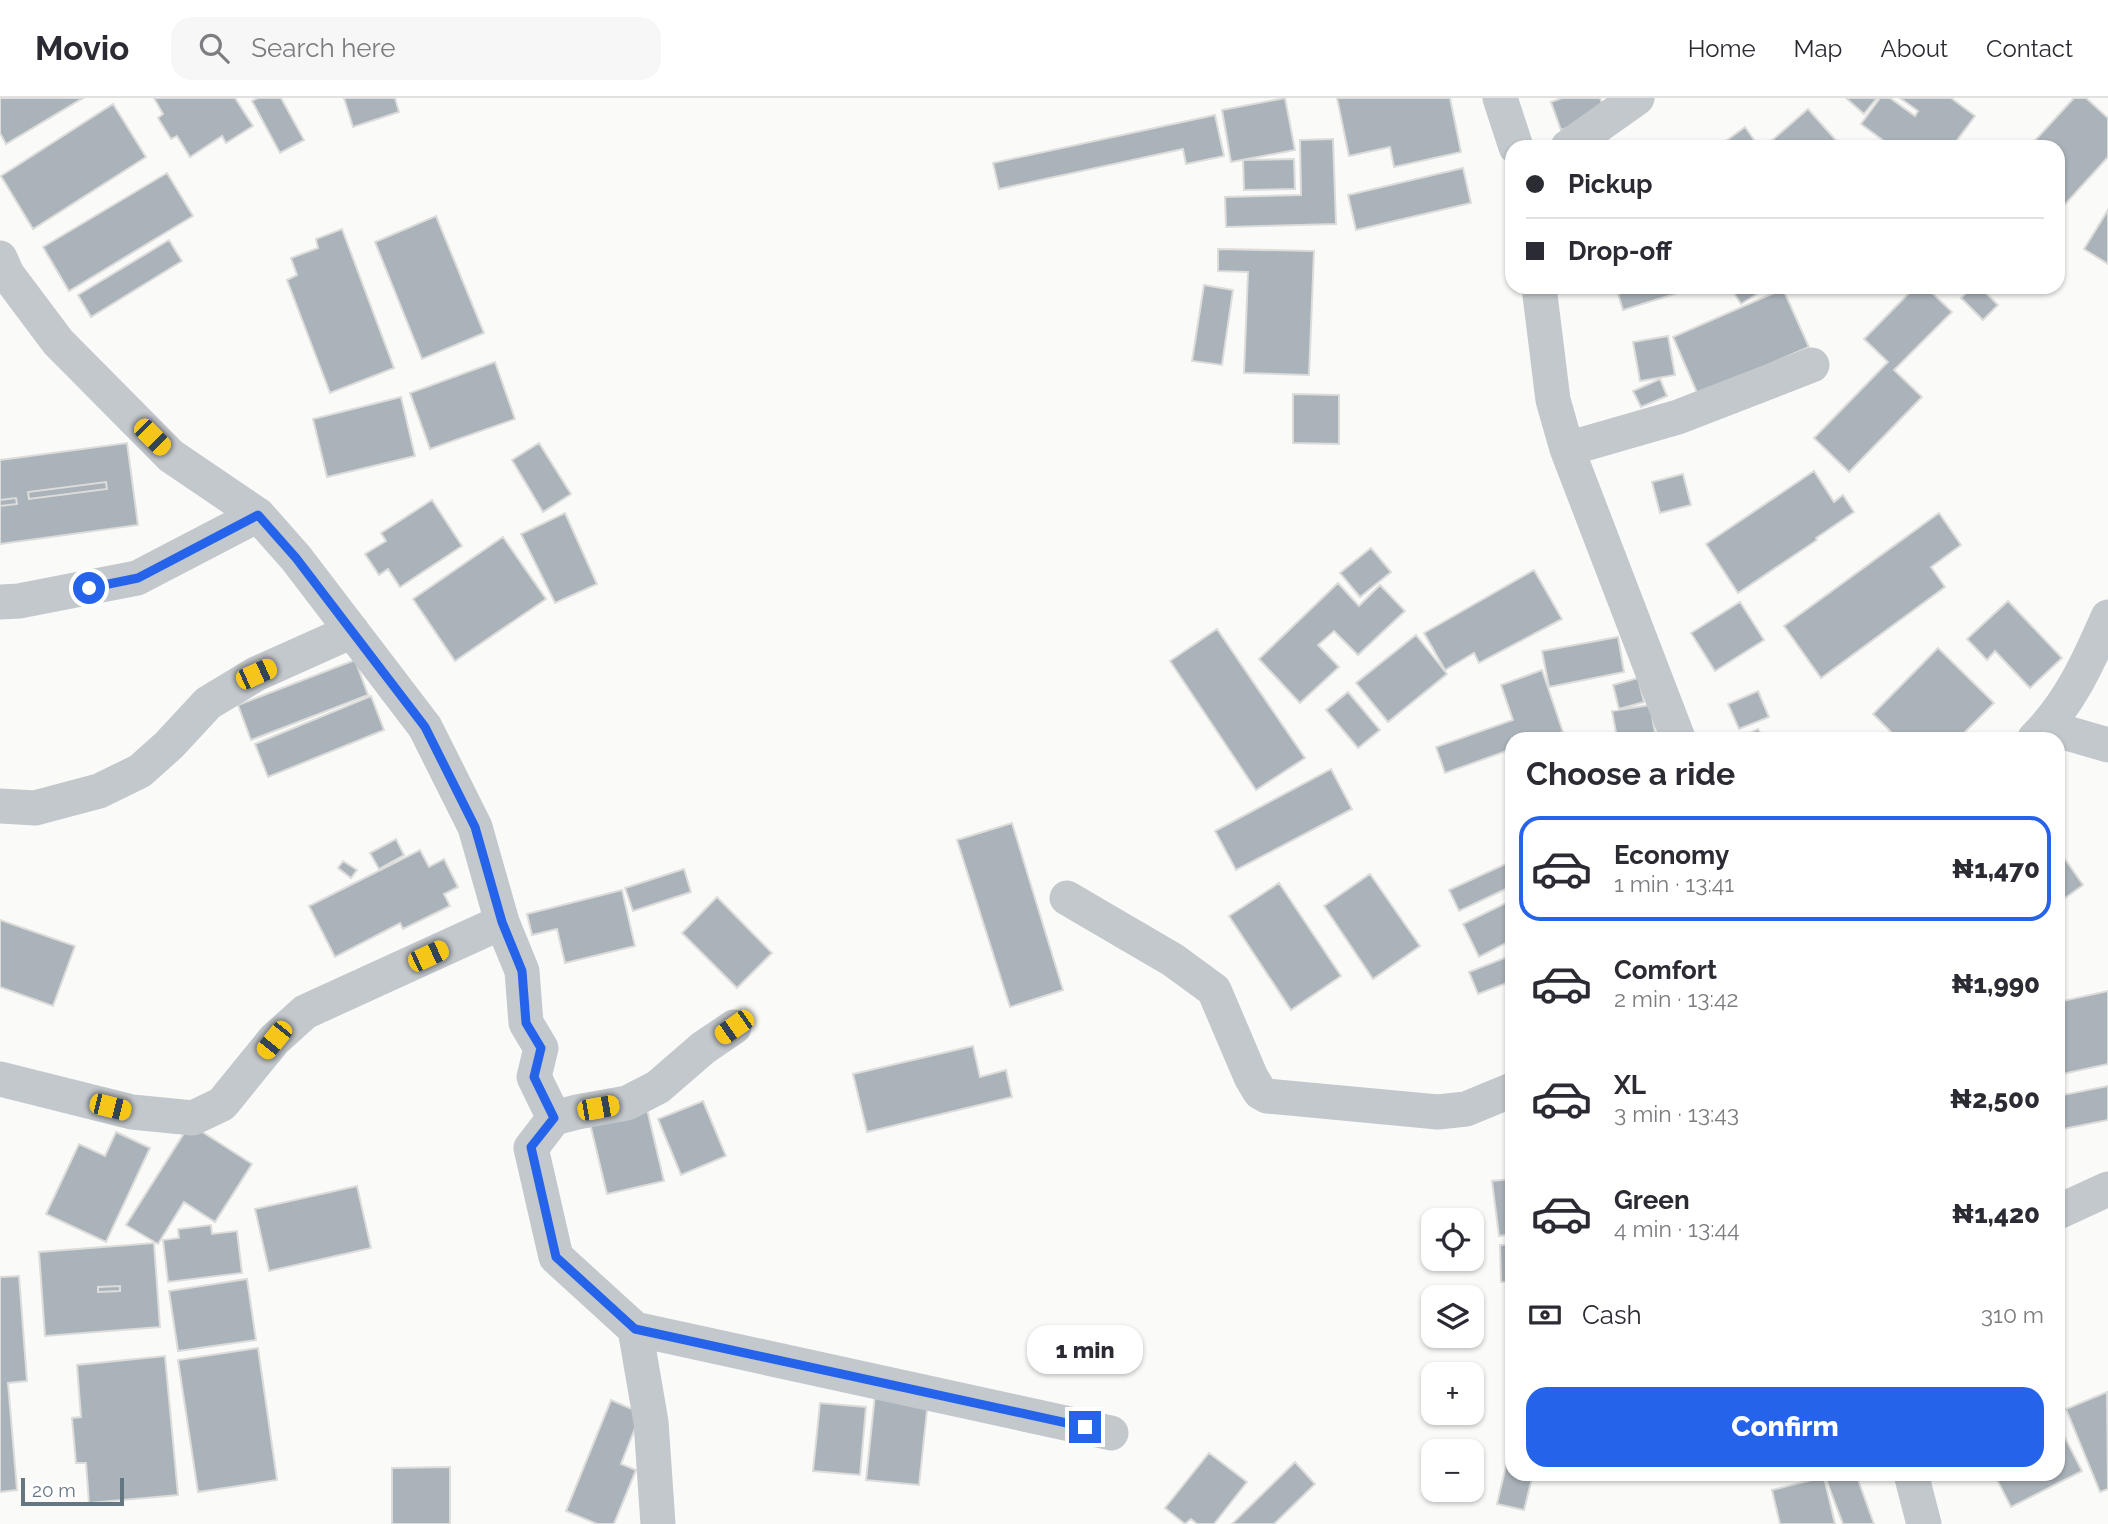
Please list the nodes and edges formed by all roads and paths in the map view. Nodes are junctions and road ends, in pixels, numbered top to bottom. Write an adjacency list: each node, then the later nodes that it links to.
1 (1500, 98): 3 (street)
2 (1637, 98): 4 (street)
3 (1514, 140)
4 (1578, 140)
5 (0, 258): 9 (street)
6 (1540, 294): 8 (street)
7 (1812, 365): 8 (street)
8 (1567, 449): 13 (street)
9 (258, 515): 10 (street); 12 (street)
10 (0, 602)
11 (2108, 617): 14 (street)
12 (352, 631): 17 (street); 19 (street)
13 (1676, 732)
14 (2042, 732)
15 (2065, 737): 16 (street)
16 (2108, 745)
17 (0, 806)
18 (1067, 898): 22 (street)
19 (502, 922): 21 (street); 23 (street)
20 (734, 1027): 23 (street)
21 (0, 1079)
22 (1505, 1093)
23 (554, 1118): 26 (street)
24 (2108, 1189): 25 (street)
25 (2065, 1209)
26 (635, 1329): 27 (street); 29 (street)
27 (1111, 1433)
28 (1913, 1481): 30 (street)
29 (658, 1524)
30 (1924, 1524)

